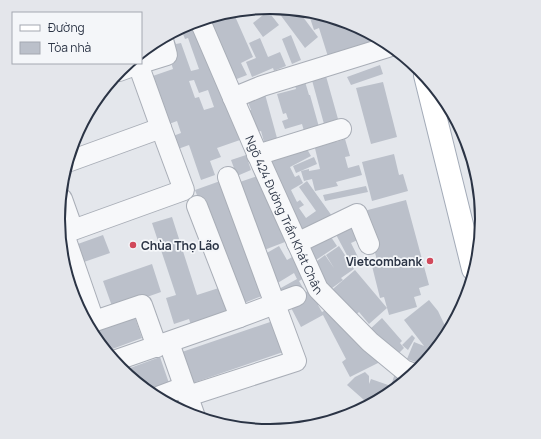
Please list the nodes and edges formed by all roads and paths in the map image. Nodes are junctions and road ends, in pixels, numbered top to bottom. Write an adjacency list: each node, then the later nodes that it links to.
1 (202, 26): 8 (street, Ngõ 424 Đường Trần Khát Chân)
2 (164, 44): 4 (street)
3 (384, 48): 8 (street)
4 (142, 63)
5 (138, 64): 6 (street); 9 (street)
6 (135, 65)
7 (428, 87): 19 (main road)
8 (233, 98): 11 (street, Ngõ 424 Đường Trần Khát Chân)
9 (161, 128): 12 (street); 15 (street)
10 (342, 129): 11 (street)
11 (257, 155): 16 (street, Ngõ 424 Đường Trần Khát Chân)
12 (74, 160)
13 (228, 177): 21 (street)
14 (197, 206): 23 (street)
15 (65, 207)
16 (297, 243): 17 (street); 27 (street, Ngõ 424 Đường Trần Khát Chân)
17 (369, 244)
18 (67, 245): 22 (street)
19 (471, 263)
20 (296, 296): 21 (street)
21 (276, 304): 23 (street); 28 (street)
22 (89, 315)
23 (240, 317): 25 (street)
24 (93, 321): 25 (street)
25 (163, 345): 26 (street); 28 (street)
26 (120, 359)
27 (408, 372)
28 (186, 392): 29 (street); 30 (street)
29 (165, 395)
30 (192, 409)

